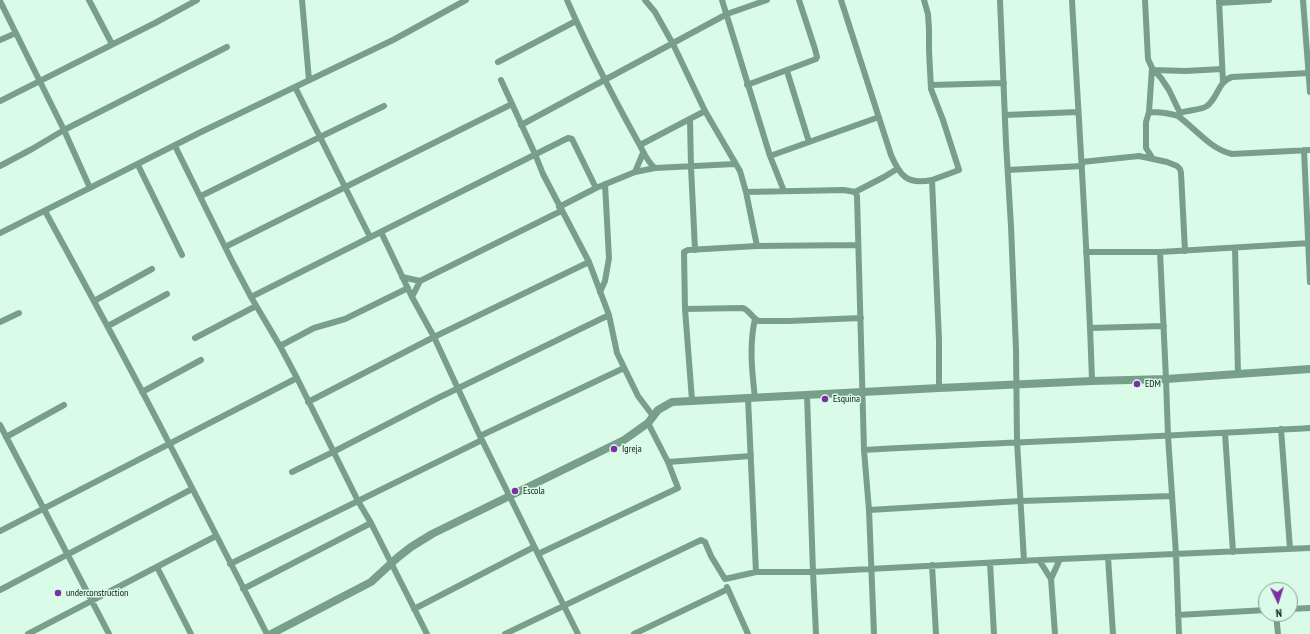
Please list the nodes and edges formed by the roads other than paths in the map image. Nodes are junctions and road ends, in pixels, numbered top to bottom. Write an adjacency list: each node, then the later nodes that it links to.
1 (89, 0): 25 (street)
2 (197, 0): 25 (street)
3 (302, 0): 34 (street)
4 (449, 0): 20 (street)
5 (466, 0): 20 (street)
6 (567, 0): 22 (street)
7 (645, 0): 26 (street)
8 (722, 0): 21 (street)
9 (767, 0): 21 (street)
10 (799, 0): 31 (street)
11 (841, 0): 53 (street)
12 (924, 0): 40 (street)
13 (1000, 0): 38 (street)
14 (1072, 0): 49 (street)
15 (1146, 0): 29 (street)
16 (1269, 0): 19 (street)
17 (1302, 0): 32 (street)
18 (0, 1): 23 (street)
19 (1219, 1): 30 (street)
20 (452, 7): 34 (street)
21 (727, 14): 26 (street); 39 (street)
22 (576, 21): 28 (street); 36 (street)
23 (16, 33): 24 (street); 33 (street)
24 (0, 40)
25 (112, 44): 33 (street)
26 (673, 44): 36 (street); 48 (street)
27 (227, 47): 56 (street)
28 (498, 62)
29 (1153, 69): 30 (street); 45 (street); 50 (street)
30 (1222, 69): 37 (street)
31 (787, 71): 39 (street); 58 (street)
32 (1309, 73): 37 (street); 42 (street)
33 (39, 80): 43 (street); 56 (street)
34 (309, 80): 41 (street)
35 (501, 80): 44 (street)
36 (606, 80): 55 (street); 59 (street)
37 (1223, 82): 47 (street)
38 (1004, 83): 40 (street); 52 (street)
39 (747, 85): 65 (street)
40 (931, 85): 77 (street)
41 (295, 87): 57 (street); 60 (street)
42 (1310, 92)
43 (0, 100)
44 (512, 104): 55 (street); 79 (street)
45 (1176, 104): 47 (street); 51 (street)
46 (384, 106): 57 (street)
47 (1187, 110): 51 (street)
48 (706, 112): 54 (street); 68 (street)
49 (1078, 112): 52 (street); 69 (street)
50 (1149, 112): 51 (street); 61 (street)
51 (1179, 114): 62 (street)
52 (1005, 115): 75 (street)
53 (878, 117): 58 (street); 74 (street)
54 (690, 120): 59 (street); 72 (street)
55 (521, 125): 64 (street)
56 (64, 130): 71 (street); 80 (street)
57 (320, 137): 79 (street); 85 (street)
58 (809, 142): 65 (street)
59 (640, 145): 63 (street)
60 (175, 146): 70 (street); 85 (street)
61 (1146, 148): 66 (street); 67 (street)
62 (1307, 150): 91 (street)
63 (644, 153): 73 (street); 76 (street)
64 (535, 154): 81 (street); 86 (street); 88 (street)
65 (770, 156): 82 (street)
66 (1139, 156): 67 (street); 69 (street)
67 (1153, 159): 97 (street)
68 (735, 164): 72 (street); 83 (street)
69 (1082, 164): 75 (street); 98 (street)
70 (138, 165): 80 (street); 100 (street)
71 (0, 166)
72 (691, 167): 73 (street); 96 (street)
73 (655, 168): 76 (street)
74 (897, 169): 77 (street); 84 (street)
75 (1008, 170): 132 (street)
76 (636, 172): 78 (street)
77 (932, 180): 134 (street)
78 (606, 184): 81 (street); 107 (street)
79 (346, 187): 90 (street); 94 (street)
80 (90, 188): 87 (street)
81 (596, 188): 86 (street)
82 (784, 191): 83 (street); 84 (street)
83 (746, 192): 93 (street)
84 (855, 192): 92 (street)
85 (201, 196): 94 (street)
86 (560, 209): 101 (street); 104 (street)
87 (45, 211): 89 (street); 111 (street)
88 (381, 232): 90 (street); 103 (street)
89 (0, 234)
90 (370, 237): 110 (street)
91 (1309, 243): 95 (street); 105 (street)
92 (858, 245): 93 (street); 116 (street)
93 (757, 246): 96 (street)
94 (225, 248): 110 (street)
95 (1235, 248): 97 (street); 128 (street)
96 (695, 250): 113 (street)
97 (1185, 251): 99 (street)
98 (1086, 252): 99 (street); 121 (street)
99 (1160, 252): 120 (street)
100 (182, 255)
101 (588, 262): 107 (street); 122 (street)
102 (152, 269): 111 (street)
103 (402, 277): 104 (street); 106 (street)
104 (420, 281): 109 (street)
105 (1310, 282)
106 (408, 288): 109 (street); 124 (street)
107 (600, 292): 115 (street)
108 (167, 294): 119 (street)
109 (412, 297): 122 (street)
110 (251, 298): 112 (street)
111 (94, 301): 119 (street)
112 (256, 306): 123 (street); 124 (street)
113 (685, 309): 117 (street); 139 (street)
114 (19, 313): 118 (street)
115 (609, 315): 126 (street); 133 (street)
116 (861, 318): 117 (street); 136 (street)
117 (755, 319): 138 (street)
118 (0, 322)
119 (108, 326): 135 (street)
120 (1164, 326): 121 (street); 130 (street)
121 (1090, 328): 131 (street)
122 (434, 337): 133 (street); 140 (street)
123 (195, 338)
124 (280, 346): 129 (street)
125 (201, 360): 135 (street)
126 (624, 368): 142 (street); 149 (street)
127 (1310, 369): 128 (street)
128 (1238, 374): 130 (street)
129 (297, 378): 140 (street); 151 (street)
130 (1166, 379): 131 (street); 147 (street)
131 (1092, 381): 132 (street)
132 (1017, 385): 134 (street); 150 (street)
133 (458, 388): 149 (street); 153 (street)
134 (939, 388): 136 (street)
135 (142, 392): 151 (street)
136 (863, 392): 137 (street); 152 (street)
137 (807, 395): 138 (street); 185 (street)
138 (751, 398): 139 (street); 154 (street)
139 (692, 400): 142 (street)
140 (308, 402): 153 (street)
141 (64, 405): 148 (street)
142 (650, 420): 155 (street); 159 (street)
143 (0, 425): 148 (street)
144 (1310, 428): 145 (street)
145 (1281, 430): 146 (street); 169 (street)
146 (1225, 433): 147 (street); 170 (street)
147 (1168, 436): 150 (street); 158 (street)
148 (6, 437): 162 (street)
149 (481, 438): 159 (street); 160 (street)
150 (1017, 441): 152 (street); 161 (street)
151 (170, 444): 157 (street); 162 (street)
152 (864, 450): 163 (street)
153 (334, 452): 156 (street); 160 (street)
154 (750, 456): 155 (street); 184 (street)
155 (668, 462): 171 (street)
156 (292, 472)
157 (192, 489): 166 (street); 173 (street)
158 (1172, 496): 161 (street); 172 (street)
159 (510, 497): 167 (street); 180 (street)
160 (358, 501): 164 (street); 179 (street)
161 (1021, 501): 163 (street); 177 (street)
162 (44, 509): 165 (street); 173 (street)
163 (869, 510): 183 (street)
164 (371, 523): 180 (street); 188 (street)
165 (0, 531)
166 (216, 536): 179 (street); 182 (street)
167 (534, 547): 171 (street); 195 (street)
168 (1310, 548): 169 (street)
169 (1290, 549): 170 (street)
170 (1233, 552): 172 (street)
171 (538, 554): 192 (street)
172 (1176, 554): 174 (street); 197 (street)
173 (68, 555): 190 (street); 191 (street)
174 (1108, 557): 175 (street); 214 (street)
175 (1060, 559): 176 (street); 187 (street)
176 (1039, 560): 177 (street); 187 (street)
177 (1024, 561): 178 (street)
178 (990, 563): 181 (street); 212 (street)
179 (230, 564): 188 (street)
180 (390, 564): 195 (street); 203 (street)
181 (932, 565): 183 (street); 211 (street)
182 (157, 567): 191 (street); 201 (street)
183 (871, 569): 185 (street); 210 (street)
184 (756, 572): 185 (street); 186 (street)
185 (813, 572): 209 (street)
186 (725, 579): 189 (street); 192 (street)
187 (1051, 579): 213 (street)
188 (243, 589): 202 (street)
189 (728, 589): 207 (street); 208 (street)
190 (0, 590)
191 (91, 600): 199 (street); 200 (street)
192 (564, 606): 205 (street); 206 (street)
193 (1298, 608): 194 (street)
194 (1310, 608)
195 (414, 609): 204 (street)
196 (1258, 610): 197 (street)
197 (1178, 615): 215 (street)
198 (1277, 622): 216 (street)
199 (28, 634)
200 (109, 634)
201 (191, 634)
202 (267, 634)
203 (271, 634)
204 (427, 634)
205 (505, 634)
206 (578, 634)
207 (634, 634)
208 (748, 634)
209 (816, 634)
210 (874, 634)
211 (936, 634)
212 (994, 634)
213 (1055, 634)
214 (1112, 634)
215 (1179, 634)
216 (1278, 634)

